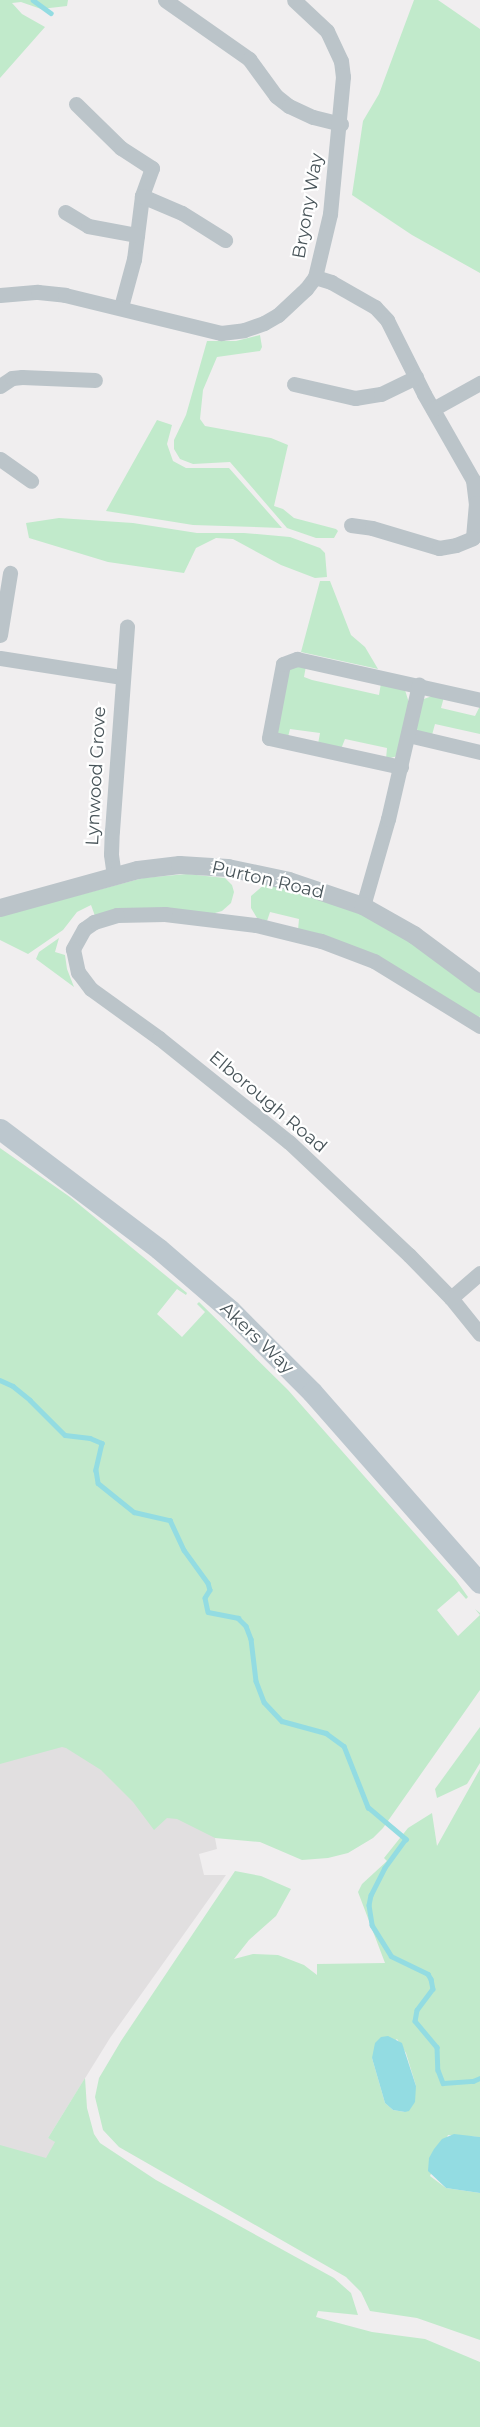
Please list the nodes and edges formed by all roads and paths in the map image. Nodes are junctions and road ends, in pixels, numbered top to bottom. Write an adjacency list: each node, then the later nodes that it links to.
1 (165, 0): 4 (street)
2 (294, 0): 4 (street, Bryony Way)
3 (76, 104): 5 (street)
4 (341, 124): 9 (street, Bryony Way)
5 (142, 196): 7 (street); 8 (street)
6 (65, 212): 7 (street)
7 (137, 235): 11 (street)
8 (225, 240)
9 (315, 277): 11 (street, Bryony Way); 12 (street)
10 (0, 295): 11 (street, Bryony Way)
11 (121, 307)
12 (416, 377): 15 (street); 17 (street)
13 (96, 380): 16 (street)
14 (480, 383): 17 (street)
15 (294, 384)
16 (0, 386)
17 (433, 409): 20 (street)
18 (0, 459): 19 (street)
19 (31, 481)
20 (477, 486): 22 (street)
21 (351, 525): 22 (street)
22 (476, 542)
23 (10, 573): 25 (street)
24 (127, 627): 27 (street, Lynwood Grove)
25 (0, 635)
26 (0, 658): 27 (street)
27 (122, 678): 33 (street, Lynwood Grove)
28 (418, 686): 29 (street); 30 (street); 32 (street)
29 (480, 700)
30 (408, 735): 31 (street); 32 (street)
31 (480, 752)
32 (401, 767): 34 (street)
33 (114, 876): 34 (street, Purton Road); 35 (street, Purton Road)
34 (363, 906): 36 (street, Purton Road)
35 (0, 908)
36 (480, 984)
37 (480, 1026): 40 (street, Elborough Road)
38 (0, 1129): 42 (main road, Akers Way)
39 (480, 1273): 40 (street)
40 (451, 1298): 41 (street, Elborough Road)
41 (480, 1334)
42 (480, 1583)

